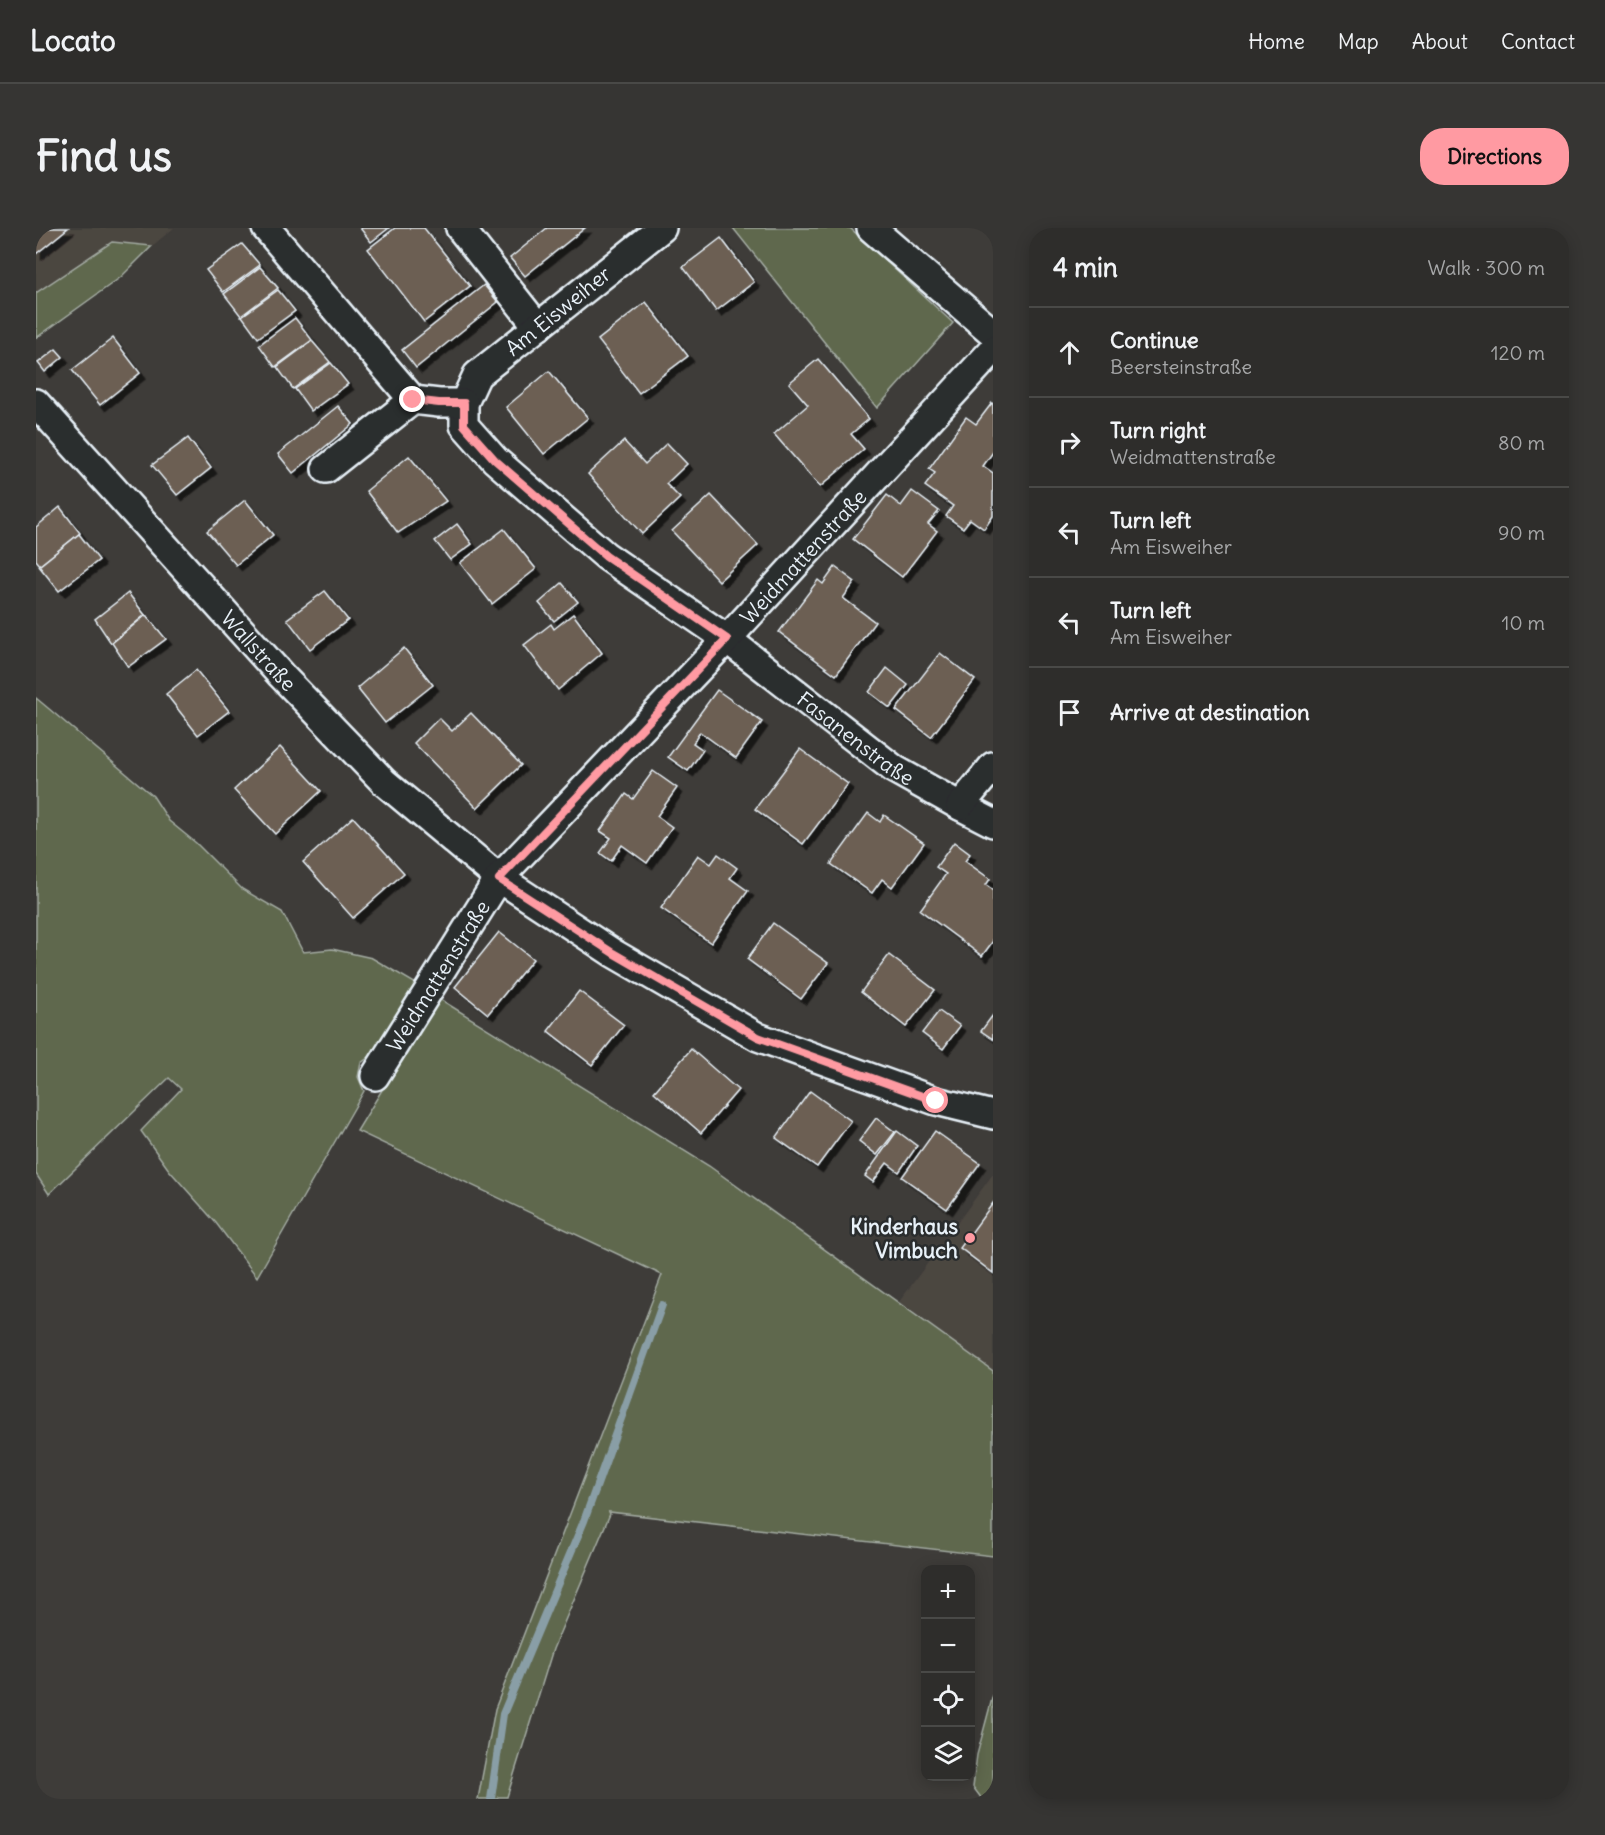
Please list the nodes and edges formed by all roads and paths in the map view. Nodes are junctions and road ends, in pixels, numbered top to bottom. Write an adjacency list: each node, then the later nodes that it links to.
1 (266, 228): 8 (street)
2 (460, 228): 5 (street)
3 (662, 228): 5 (street, Am Eisweiher)
4 (871, 228): 6 (street)
5 (538, 327): 9 (street, Am Eisweiher)
6 (993, 333)
7 (993, 350): 12 (street, Weidmattenstraße)
8 (413, 400): 9 (street); 11 (street)
9 (464, 403): 12 (street)
10 (36, 404): 16 (street, Wallstraße)
11 (326, 469)
12 (727, 639): 14 (street, Fasanenstraße); 16 (street, Weidmattenstraße)
13 (993, 766): 14 (street)
14 (960, 806): 15 (street, Fasanenstraße)
15 (993, 823)
16 (499, 879): 17 (street, Weidmattenstraße); 18 (street, Wallstraße)
17 (375, 1076)
18 (993, 1115)

